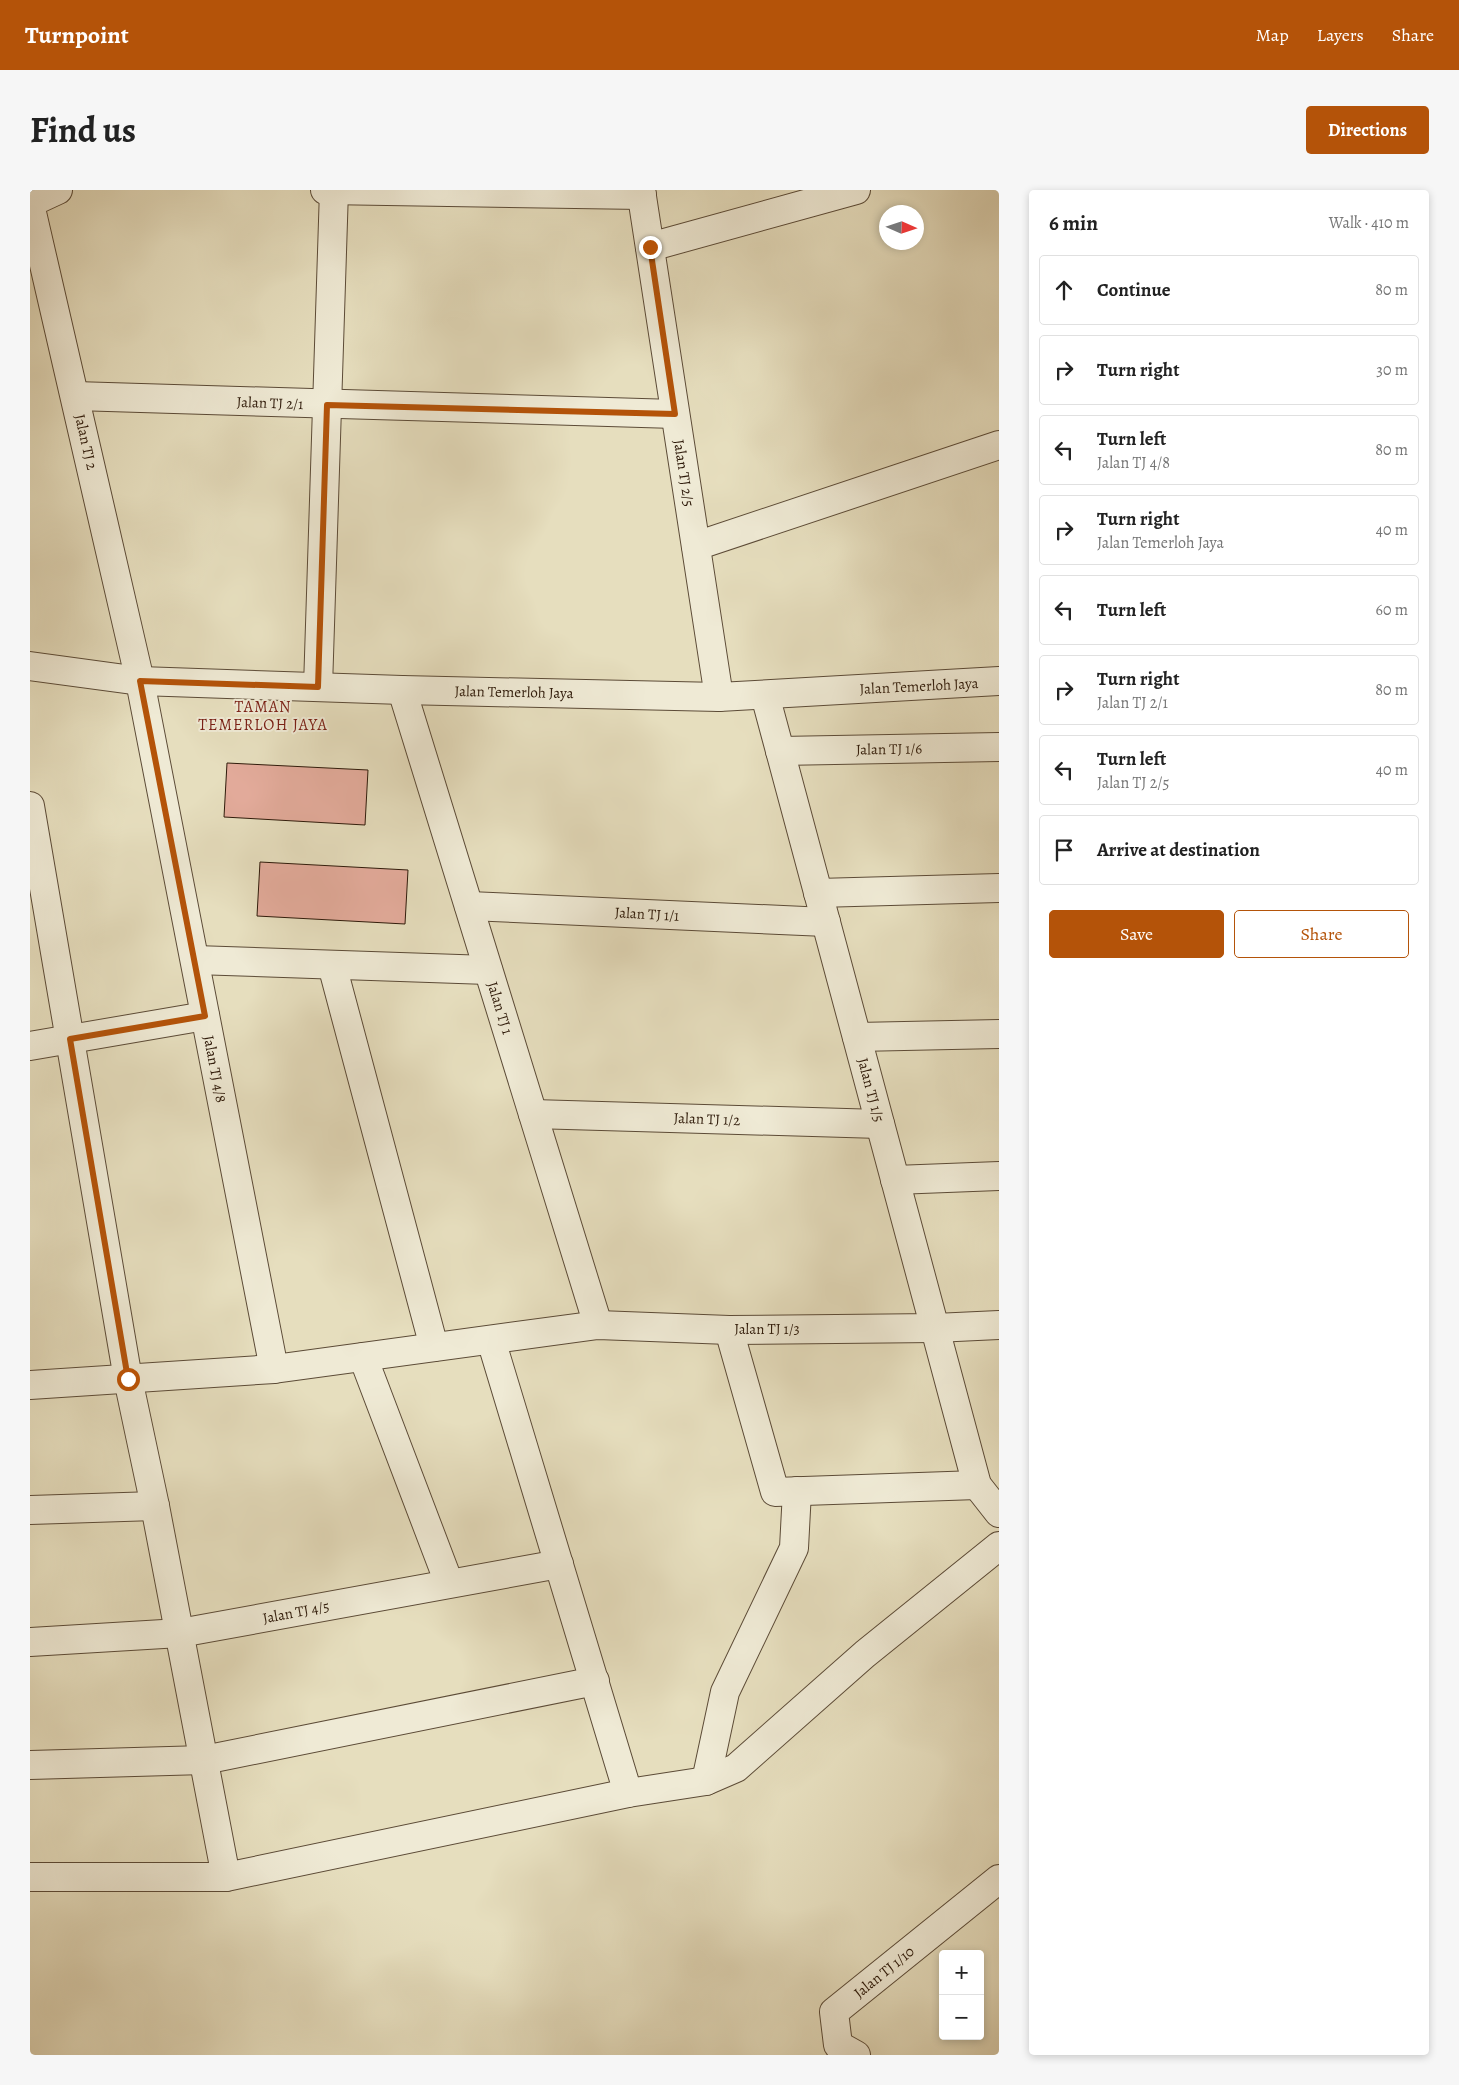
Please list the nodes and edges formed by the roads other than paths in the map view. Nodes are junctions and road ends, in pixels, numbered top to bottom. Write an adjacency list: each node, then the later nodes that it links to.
1 (58, 190): 6 (street)
2 (326, 190): 3 (street)
3 (334, 190): 5 (street); 9 (street)
4 (856, 190): 7 (street)
5 (641, 193): 7 (street, Jalan TJ 2/5)
6 (30, 204): 8 (street, Jalan TJ 2)
7 (650, 247): 10 (street, Jalan TJ 2/5)
8 (75, 396): 9 (street, Jalan TJ 2/1); 14 (street, Jalan TJ 2)
9 (327, 405): 10 (street, Jalan TJ 2/1); 16 (street)
10 (675, 414): 12 (street, Jalan TJ 2/5)
11 (999, 445): 12 (street)
12 (696, 546): 19 (street, Jalan TJ 2/5)
13 (30, 666): 14 (street, Jalan Temerloh Jaya)
14 (140, 681): 16 (street, Jalan Temerloh Jaya); 27 (street, Jalan TJ 4/8)
15 (999, 681): 18 (street, Jalan Temerloh Jaya)
16 (318, 687): 17 (street, Jalan Temerloh Jaya)
17 (402, 690): 19 (street, Jalan Temerloh Jaya); 25 (street, Jalan TJ 1)
18 (765, 694): 19 (street, Jalan Temerloh Jaya); 21 (street, Jalan TJ 1/5)
19 (719, 697)
20 (999, 747): 21 (street, Jalan TJ 1/6)
21 (780, 751): 24 (street, Jalan TJ 1/5)
22 (30, 806): 33 (street)
23 (999, 888): 24 (street)
24 (818, 893): 26 (street, Jalan TJ 1/5)
25 (469, 906): 26 (street, Jalan TJ 1/1); 29 (street, Jalan TJ 1)
26 (826, 922): 32 (street, Jalan TJ 1/5)
27 (194, 960): 28 (street); 30 (street, Jalan TJ 4/8)
28 (332, 965): 29 (street); 44 (street)
29 (488, 970): 35 (street, Jalan TJ 1)
30 (205, 1016): 33 (street); 46 (street, Jalan TJ 4/8)
31 (999, 1034): 32 (street)
32 (857, 1038): 36 (street, Jalan TJ 1/5)
33 (70, 1039): 34 (street); 47 (street)
34 (30, 1046)
35 (533, 1114): 36 (street, Jalan TJ 1/2); 39 (street, Jalan TJ 1)
36 (880, 1124): 38 (street, Jalan TJ 1/5)
37 (999, 1176): 38 (street)
38 (895, 1180): 41 (street, Jalan TJ 1/5)
39 (598, 1325): 42 (street, Jalan TJ 1/3); 43 (street, Jalan TJ 1/3)
40 (999, 1325): 41 (street, Jalan TJ 1/3)
41 (935, 1328): 42 (street, Jalan TJ 1/3); 49 (street, Jalan TJ 1/5)
42 (729, 1330): 50 (street)
43 (491, 1340): 44 (street, Jalan TJ 1/3); 55 (street)
44 (434, 1348): 45 (street, Jalan TJ 1/3)
45 (363, 1357): 46 (street, Jalan TJ 1/3); 56 (street)
46 (274, 1369): 47 (street, Jalan TJ 1/3)
47 (128, 1379): 48 (street, Jalan TJ 1/3); 51 (street)
48 (30, 1385)
49 (977, 1485): 50 (street); 53 (street)
50 (796, 1491): 62 (street)
51 (156, 1506): 52 (street); 57 (street)
52 (30, 1510)
53 (999, 1513)
54 (999, 1546): 62 (street)
55 (559, 1564): 56 (street, Jalan TJ 4/5); 59 (street)
56 (449, 1583): 57 (street, Jalan TJ 4/5)
57 (180, 1633): 58 (street, Jalan TJ 4/5); 60 (street)
58 (30, 1642)
59 (594, 1681): 60 (street); 63 (street)
60 (204, 1760): 61 (street); 65 (street)
61 (30, 1765)
62 (706, 1781): 63 (street)
63 (628, 1793): 65 (street)
64 (30, 1877): 65 (street)
65 (226, 1877)
66 (999, 1879): 67 (street, Jalan TJ 1/10)
67 (856, 2055)

